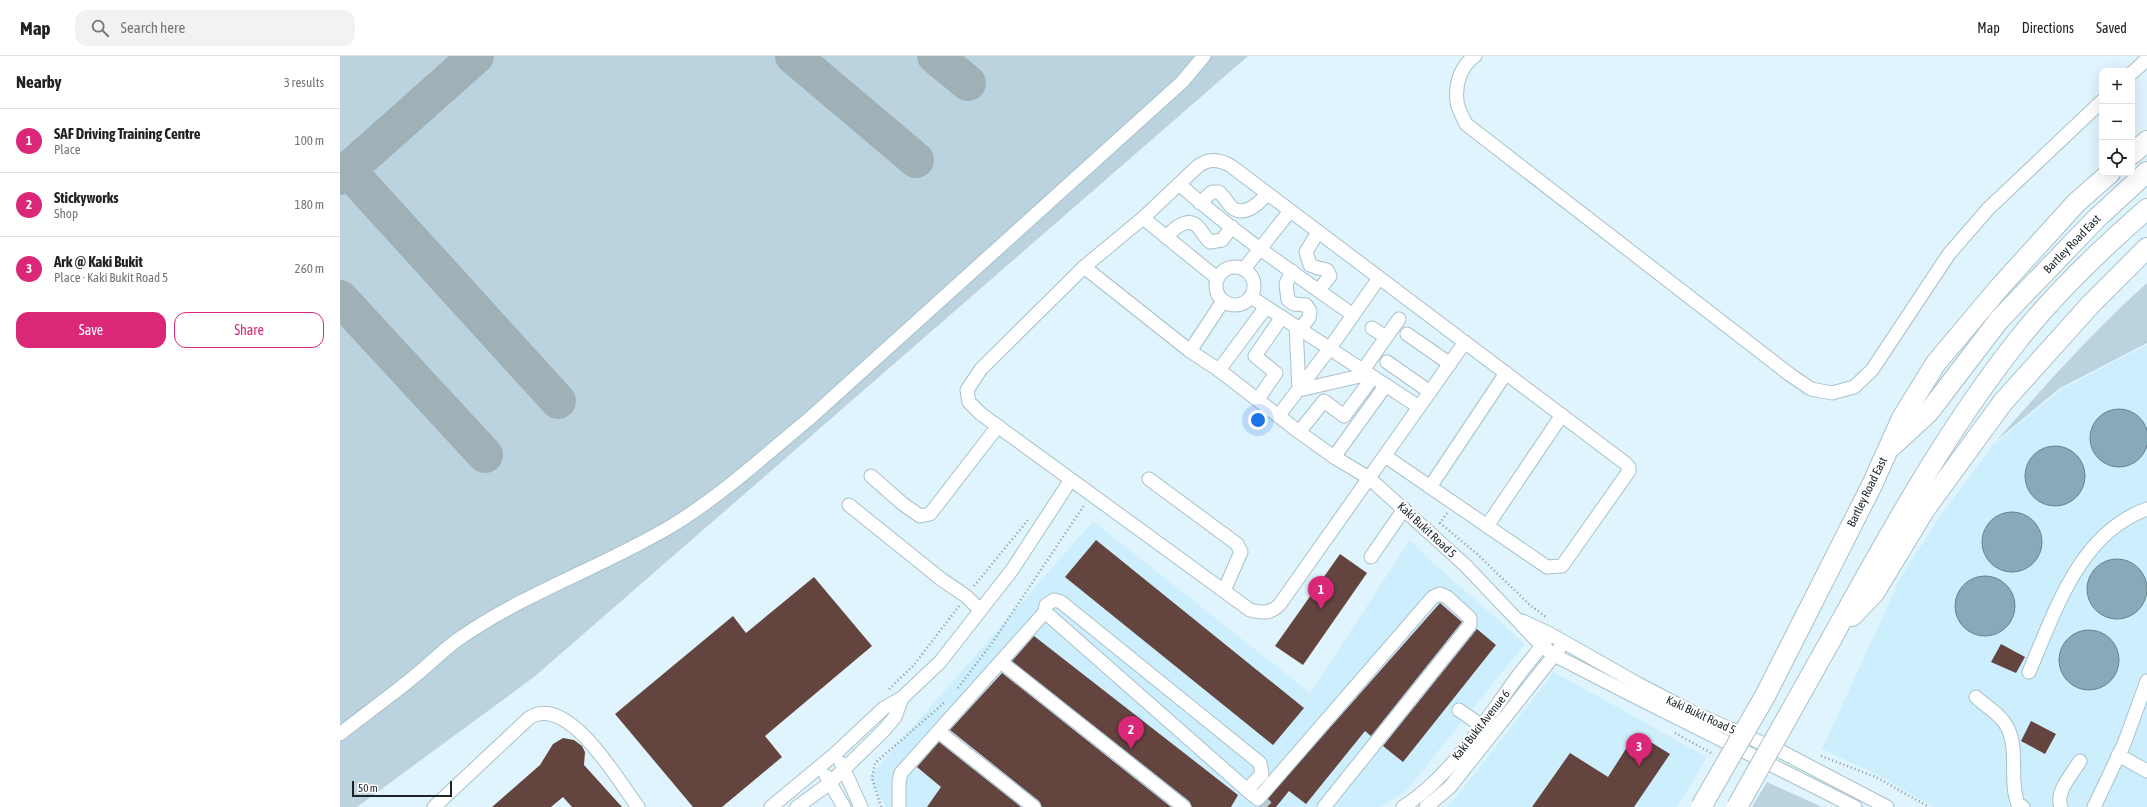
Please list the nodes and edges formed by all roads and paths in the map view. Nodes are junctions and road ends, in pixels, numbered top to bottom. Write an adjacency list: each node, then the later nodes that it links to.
1 (1204, 56): 91 (street)
2 (1475, 56): 5 (street)
3 (2147, 59): 4 (street)
4 (2135, 70)
5 (2099, 104)
6 (2147, 141): 7 (highway)
7 (2135, 151)
8 (2147, 172): 54 (highway, Bartley Road East)
9 (2107, 176): 54 (highway)
10 (1179, 184): 11 (street); 12 (street); 15 (street)
11 (1267, 194): 12 (street); 14 (street)
12 (1200, 203): 16 (street)
13 (2147, 209): 77 (highway, Bartley Road East)
14 (1290, 211): 17 (street); 19 (street)
15 (1143, 218): 18 (street); 21 (street)
16 (1232, 227): 18 (street); 19 (street)
17 (1318, 232): 25 (street); 26 (street)
18 (1166, 237): 24 (street)
19 (1261, 248): 22 (street); 23 (street)
20 (2140, 254): 77 (highway)
21 (1084, 267): 39 (street, Kaki Bukit Road 5); 52 (street)
22 (1244, 270): 24 (street); 27 (street)
23 (1292, 272): 26 (street); 33 (street)
24 (1217, 278): 28 (street)
25 (1379, 278): 30 (street); 37 (street)
26 (1319, 290): 30 (street)
27 (1251, 297): 28 (street); 29 (street)
28 (1223, 301): 39 (street)
29 (1266, 307): 31 (street); 42 (street)
30 (1353, 315): 38 (street)
31 (1282, 317): 33 (street); 48 (street)
32 (1399, 319): 35 (street)
33 (1298, 328): 38 (street); 46 (street)
34 (1372, 328): 35 (street)
35 (1386, 337): 43 (street)
36 (1413, 342): 41 (street)
37 (1465, 342): 41 (street); 44 (street)
38 (1330, 348): 43 (street); 46 (street)
39 (1190, 351): 42 (street, Kaki Bukit Road 5)
40 (1387, 362): 47 (street)
41 (1450, 364): 47 (street)
42 (1219, 370): 48 (street, Kaki Bukit Road 5)
43 (1368, 373): 45 (street); 46 (street); 53 (street)
44 (1506, 374): 51 (street); 61 (street)
45 (1386, 385): 49 (street); 56 (street)
46 (1299, 390): 50 (street)
47 (1430, 392): 49 (street)
48 (1258, 399): 50 (street, Kaki Bukit Road 5)
49 (1419, 407): 55 (street)
50 (1279, 415): 53 (street, Kaki Bukit Road 5)
51 (1562, 415): 68 (street); 68 (street)
52 (998, 426): 57 (street); 60 (street)
53 (1299, 432): 56 (street, Kaki Bukit Road 5)
54 (1888, 449): 114 (highway, Bartley Road East, bridge)
55 (1385, 456): 58 (street); 61 (street)
56 (1334, 457): 58 (street, Kaki Bukit Road 5)
57 (871, 476)
58 (1369, 478): 65 (street, Kaki Bukit Road 5); 70 (street)
59 (1149, 479): 70 (street)
60 (1070, 481): 62 (street); 72 (street)
61 (1430, 487): 63 (street)
62 (1091, 496): 70 (street); 84 (path)
63 (1454, 504): 68 (street); 75 (path)
64 (849, 505): 71 (street)
65 (1404, 509): 69 (street); 74 (street, Kaki Bukit Road 5)
66 (2147, 509): 82 (street)
67 (1029, 518): 71 (path)
68 (1487, 526)
69 (1371, 557)
70 (1224, 591)
71 (966, 596): 72 (street)
72 (980, 610): 86 (street)
73 (1045, 612): 81 (street); 100 (street); 100 (street)
74 (1516, 619): 76 (street, Kaki Bukit Road 5); 79 (street, Kaki Bukit Road 5)
75 (1548, 619)
76 (1550, 634): 78 (street, Kaki Bukit Road 5); 79 (street, Kaki Bukit Avenue 6)
77 (1833, 636): 115 (highway, Bartley Road East, bridge)
78 (1564, 643): 80 (street, Kaki Bukit Avenue 6); 117 (street, Kaki Bukit Road 5)
79 (1542, 646): 80 (street, Kaki Bukit Road 5); 89 (street, Kaki Bukit Avenue 6)
80 (1554, 655): 89 (street, Kaki Bukit Avenue 6); 116 (street, Kaki Bukit Road 5)
81 (1001, 662): 90 (street); 110 (street)
82 (2029, 672)
83 (2147, 681): 94 (street)
84 (954, 693)
85 (1976, 697): 119 (street)
86 (902, 698): 92 (street); 97 (street)
87 (950, 699): 107 (path)
88 (1459, 710): 89 (street)
89 (1487, 730): 112 (street, Kaki Bukit Avenue 6); 113 (street, Kaki Bukit Avenue 6)
90 (939, 732): 108 (street); 109 (street)
91 (340, 734)
92 (836, 753): 96 (street); 97 (street)
93 (1817, 755): 118 (path)
94 (2118, 756): 98 (street); 121 (street)
95 (2080, 761): 120 (street)
96 (821, 765): 99 (street); 103 (street)
97 (844, 770): 99 (street); 106 (street)
98 (2147, 771)
99 (830, 783): 104 (street); 105 (street)
100 (1247, 790): 111 (street)
101 (434, 807): 102 (street)
102 (638, 807)
103 (771, 807)
104 (797, 807)
105 (844, 807)
106 (861, 807)
107 (881, 807)
108 (898, 807)
109 (1034, 807)
110 (1184, 807)
111 (1324, 807)
112 (1403, 807)
113 (1426, 807)
114 (1701, 807)
115 (1737, 807)
116 (1855, 807)
117 (1887, 807)
118 (1929, 807)
119 (2023, 807)
120 (2061, 807)
121 (2094, 807)

